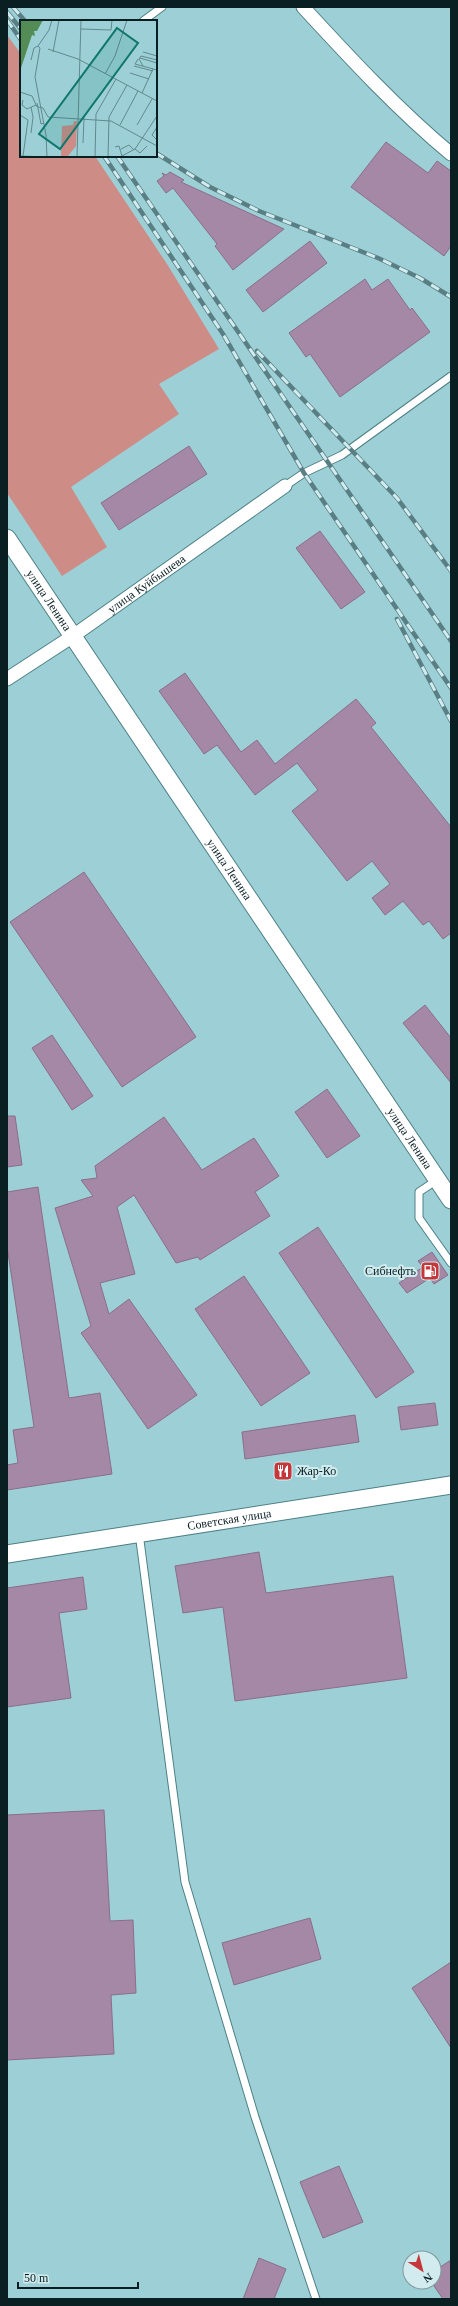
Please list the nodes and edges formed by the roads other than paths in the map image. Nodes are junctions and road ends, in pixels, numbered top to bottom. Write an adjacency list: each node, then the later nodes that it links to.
1 (162, 7): 3 (lane)
2 (303, 7): 4 (street)
3 (144, 20)
4 (451, 154)
5 (451, 376): 6 (lane)
6 (285, 486): 8 (street, улица Куйбышева)
7 (7, 538): 8 (street, улица Ленина)
8 (73, 636): 9 (street, улица Куйбышева); 10 (street, улица Ленина)
9 (7, 678)
10 (437, 1180): 11 (street, улица Ленина); 12 (lane)
11 (451, 1200)
12 (451, 1263)
13 (451, 1485): 14 (street, Советская улица)
14 (139, 1533): 15 (street, Советская улица); 16 (lane)
15 (7, 1554)
16 (316, 2299)

